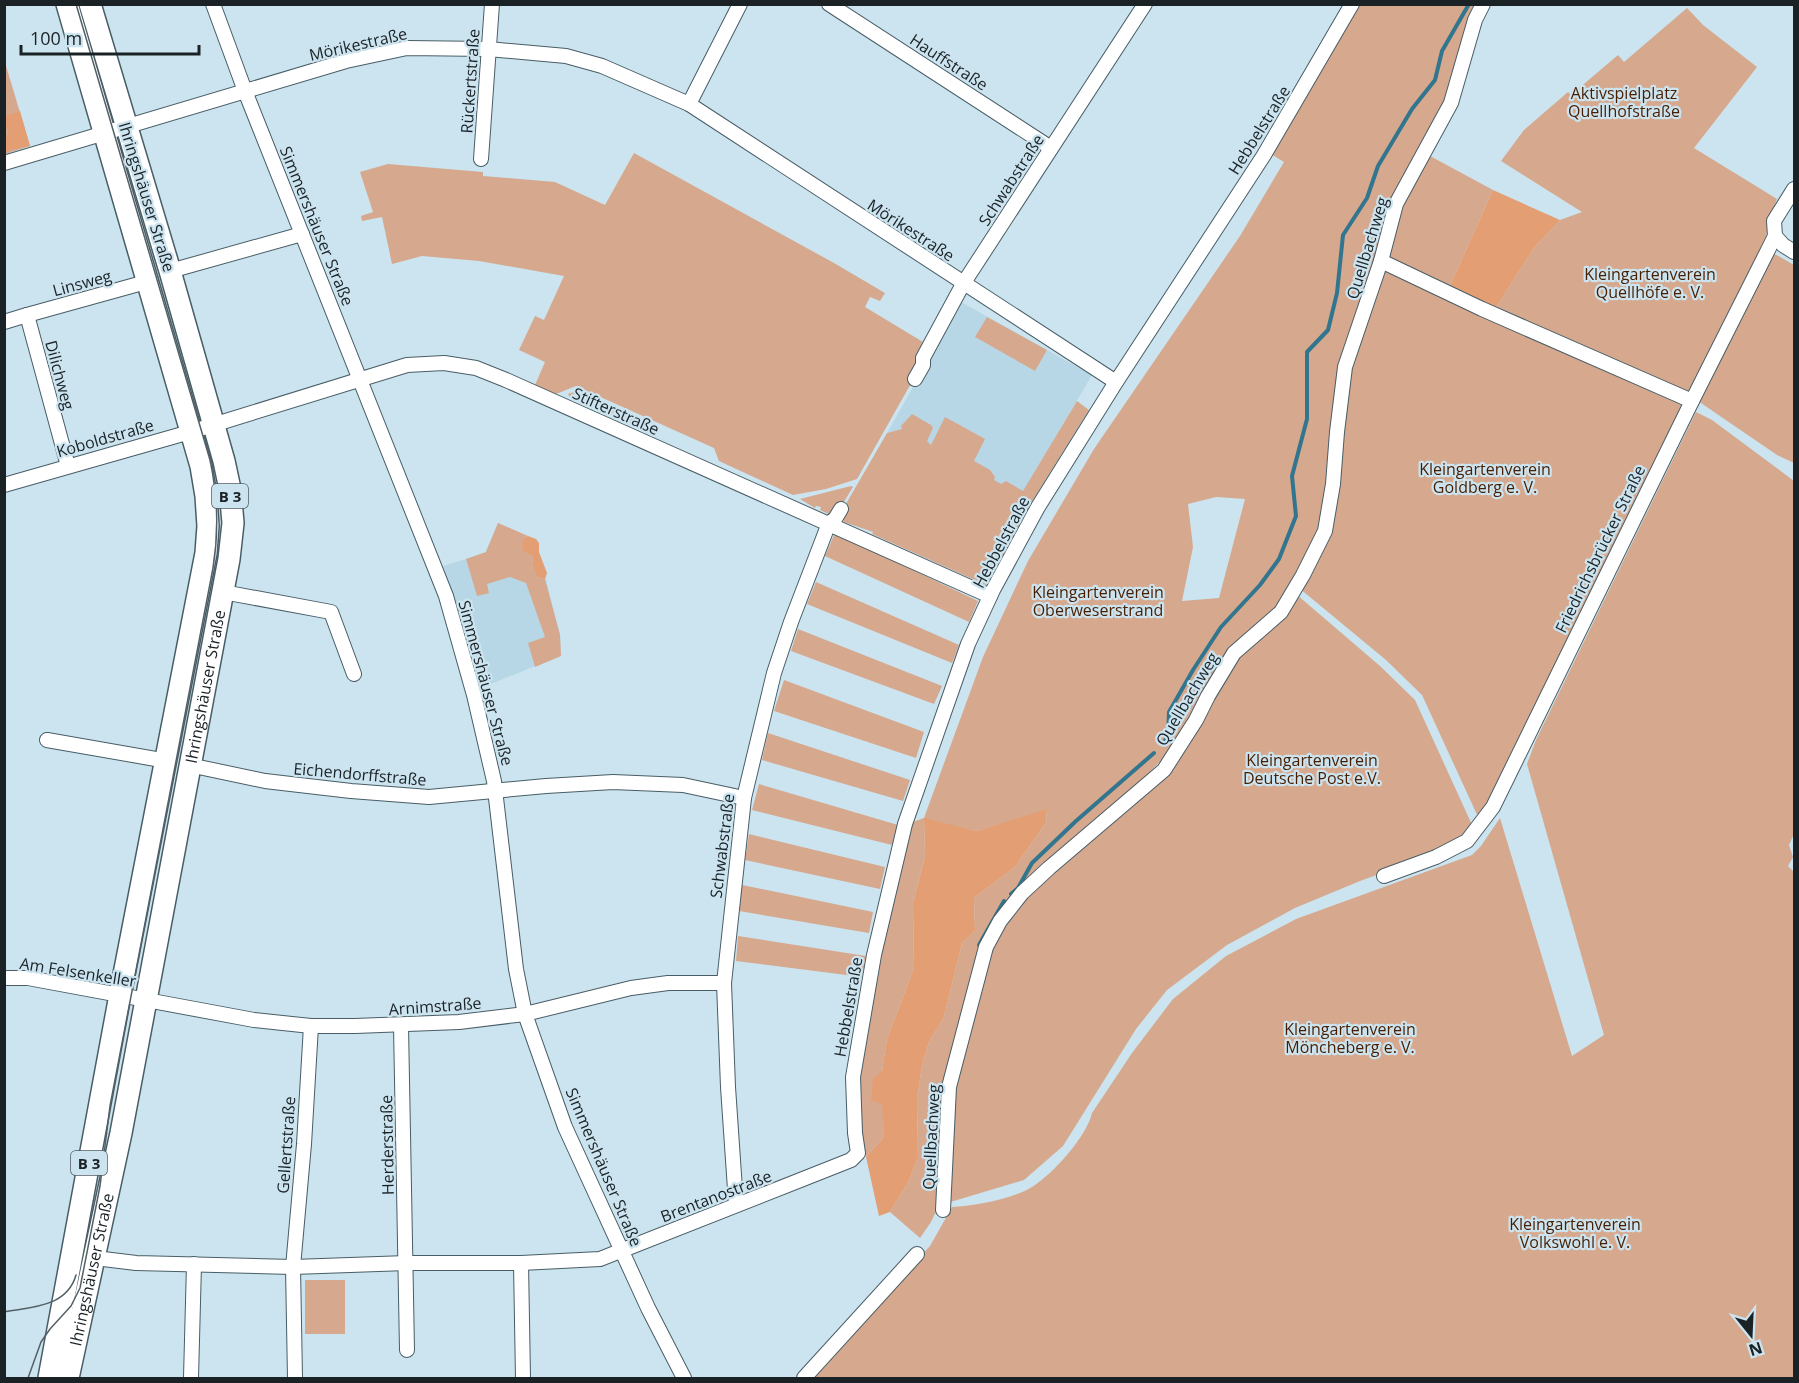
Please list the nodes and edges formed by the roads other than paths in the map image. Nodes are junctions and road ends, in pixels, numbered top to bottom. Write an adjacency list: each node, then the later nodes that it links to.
1 (66, 4): 14 (main road, Ihringshäuser Straße / B 3)
2 (90, 4): 13 (main road, Ihringshäuser Straße / B 3)
3 (492, 4): 10 (street, Rückertstraße)
4 (740, 4): 12 (street)
5 (829, 4): 15 (street, Hauffstraße)
6 (1352, 4): 30 (street, Hebbelstraße)
7 (1483, 4): 22 (street, Quellbachweg)
8 (213, 5): 11 (street, Simmershäuser Straße)
9 (1140, 6): 15 (street, Schwabstraße)
10 (488, 49): 11 (street, Mörikestraße); 12 (street, Mörikestraße); 16 (street, Rückertstraße)
11 (245, 91): 13 (street, Mörikestraße); 19 (street, Simmershäuser Straße)
12 (689, 104): 25 (street, Mörikestraße)
13 (125, 127): 14 (street, Mörikestraße); 23 (main road, Ihringshäuser Straße / B 3)
14 (105, 134): 17 (street, Mörikestraße); 24 (main road, Ihringshäuser Straße / B 3)
15 (1051, 148): 25 (street, Schwabstraße)
16 (481, 159)
17 (4, 163)
18 (1794, 189): 20 (street, Friedrichsbrücker Straße)
19 (302, 234): 23 (street); 28 (street, Simmershäuser Straße)
20 (1775, 236): 21 (street); 31 (street, Friedrichsbrücker Straße)
21 (1794, 252)
22 (1381, 261): 31 (street); 56 (street, Quellbachweg)
23 (170, 271): 32 (main road, Ihringshäuser Straße / B 3)
24 (146, 282): 26 (street, Linsweg); 33 (main road, Ihringshäuser Straße / B 3)
25 (963, 284): 29 (street, Schwabstraße); 30 (street, Mörikestraße)
26 (27, 315): 27 (street); 34 (street, Dilichweg)
27 (4, 322)
28 (360, 379): 32 (street, Stifterstraße); 37 (street, Stifterstraße); 44 (street, Simmershäuser Straße)
29 (915, 379)
30 (1116, 382): 39 (street, Hebbelstraße)
31 (1692, 401): 46 (street, Friedrichsbrücker Straße)
32 (214, 424): 33 (street, Koboldstraße); 38 (main road, Ihringshäuser Straße / B 3)
33 (190, 432): 34 (street, Koboldstraße); 42 (main road, Ihringshäuser Straße / B 3)
34 (68, 466): 35 (street, Koboldstraße)
35 (4, 485)
36 (842, 509): 37 (street, Schwabstraße)
37 (829, 523): 39 (street, Stifterstraße); 45 (street, Schwabstraße)
38 (223, 592): 40 (street); 43 (main road, Ihringshäuser Straße / B 3)
39 (990, 596): 54 (street, Hebbelstraße)
40 (354, 674)
41 (47, 740): 42 (street)
42 (167, 760): 49 (main road, Ihringshäuser Straße / B 3)
43 (189, 765): 44 (street, Eichendorffstraße); 50 (main road, Ihringshäuser Straße / B 3)
44 (496, 790): 45 (street, Eichendorffstraße); 51 (street, Simmershäuser Straße)
45 (744, 798): 48 (street, Schwabstraße)
46 (1384, 876)
47 (4, 978): 49 (street, Am Felsenkeller)
48 (724, 983): 51 (street, Arnimstraße); 55 (street, Schwabstraße)
49 (120, 995): 50 (street, Am Felsenkeller); 65 (main road, Ihringshäuser Straße / B 3)
50 (146, 999): 52 (street, Arnimstraße); 59 (main road, Ihringshäuser Straße / B 3)
51 (525, 1014): 53 (street, Arnimstraße); 57 (street, Simmershäuser Straße)
52 (311, 1026): 53 (street, Arnimstraße); 63 (street, Gellertstraße)
53 (401, 1026): 60 (street, Herderstraße)
54 (850, 1160): 55 (street, Brentanostraße)
55 (736, 1204): 57 (street, Brentanostraße)
56 (944, 1210)
57 (621, 1250): 61 (street, Brentanostraße); 70 (street, Simmershäuser Straße)
58 (917, 1254): 71 (street)
59 (95, 1258): 62 (street, Brentanostraße); 66 (main road, Ihringshäuser Straße / B 3)
60 (406, 1263): 61 (street, Brentanostraße); 63 (street, Brentanostraße); 64 (street)
61 (521, 1263): 69 (street)
62 (194, 1264): 63 (street, Brentanostraße); 67 (street)
63 (293, 1267): 68 (street)
64 (407, 1350)
65 (49, 1378)
66 (68, 1378)
67 (191, 1378)
68 (295, 1378)
69 (523, 1378)
70 (684, 1378)
71 (804, 1378)

